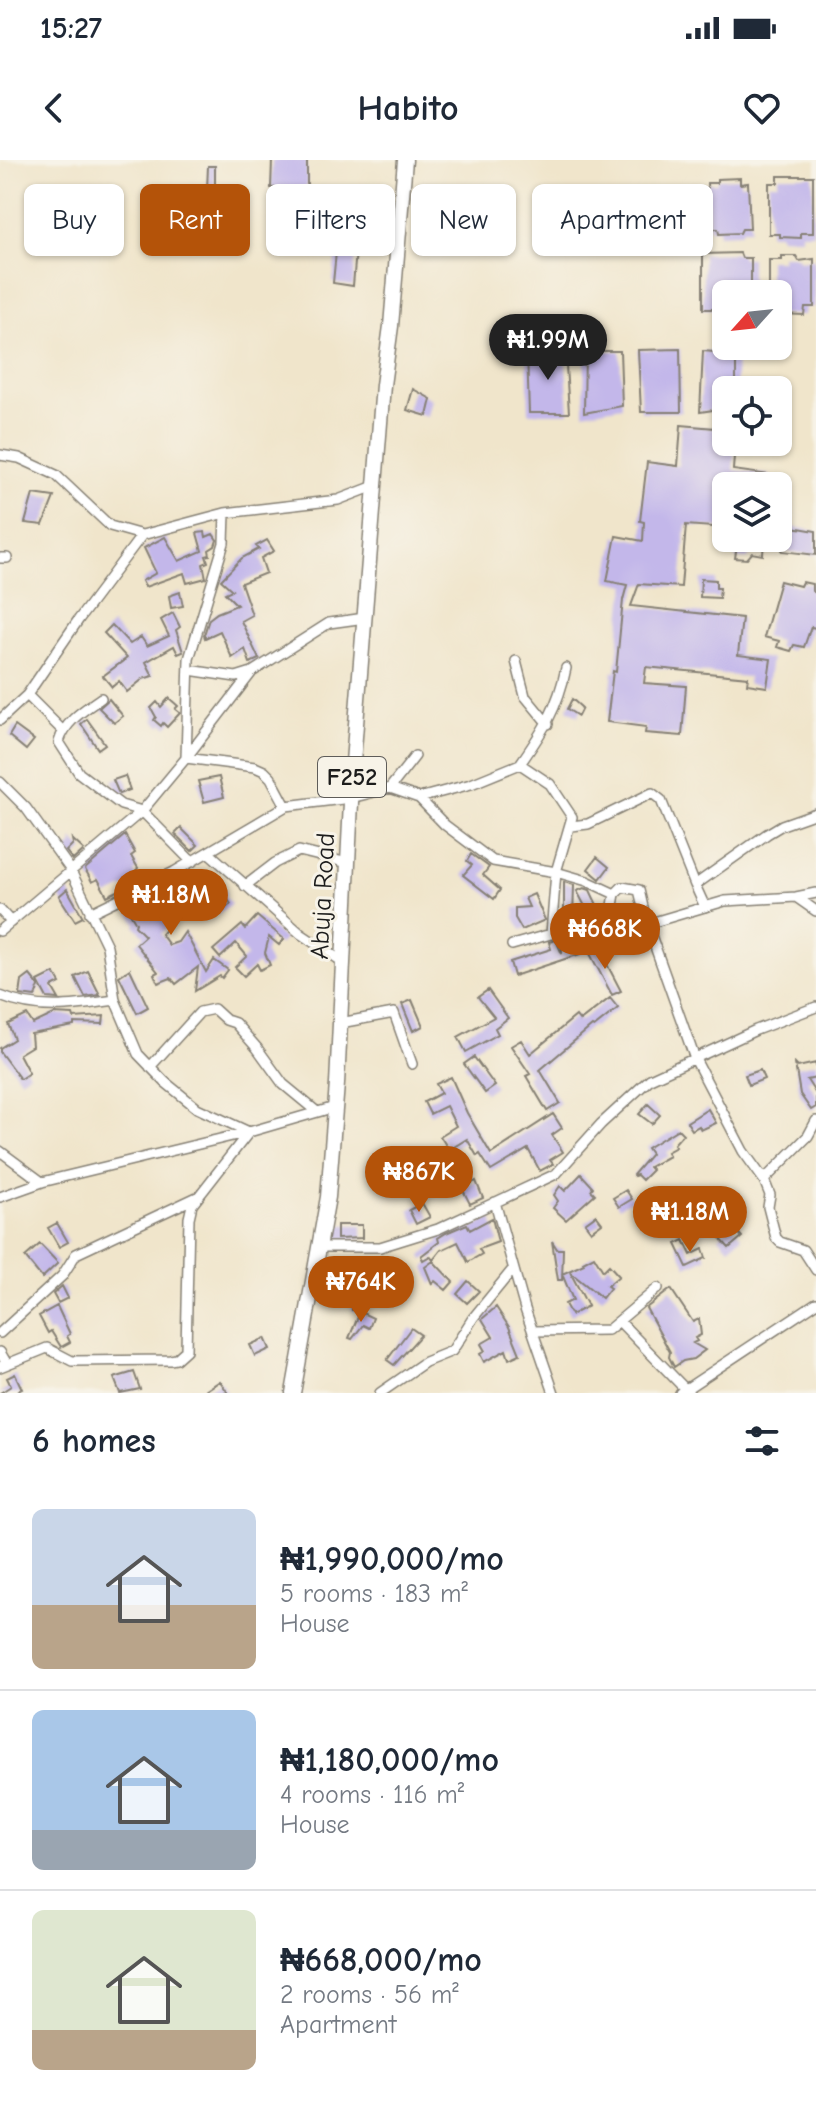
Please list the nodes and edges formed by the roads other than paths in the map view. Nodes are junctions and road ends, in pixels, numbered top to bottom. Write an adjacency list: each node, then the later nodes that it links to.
1 (405, 160): 3 (main road, Abuja Road / F252)
2 (0, 455): 5 (street)
3 (377, 485): 4 (street); 6 (main road, Abuja Road / F252)
4 (225, 513): 5 (street); 9 (street)
5 (142, 535): 11 (street)
6 (365, 618): 10 (street); 21 (main road, Abuja Road / F252)
7 (516, 661): 14 (street)
8 (566, 668): 14 (street)
9 (189, 670): 10 (street); 17 (street)
10 (252, 672): 17 (street)
11 (27, 695): 13 (street); 15 (street)
12 (101, 698): 15 (street)
13 (0, 720)
14 (548, 724): 18 (street)
15 (62, 730): 24 (street)
16 (415, 756): 20 (street)
17 (186, 758): 23 (street); 24 (street)
18 (520, 764): 22 (street); 26 (street)
19 (0, 782): 30 (street)
20 (390, 788): 21 (street); 22 (street)
21 (351, 798): 23 (street); 29 (main road, Abuja Road / F252)
22 (419, 798): 31 (street)
23 (286, 806): 27 (street)
24 (142, 811): 28 (street); 30 (street)
25 (816, 813): 32 (street)
26 (571, 826): 31 (street); 32 (street)
27 (208, 852): 28 (street); 33 (street)
28 (192, 862): 40 (street)
29 (348, 863): 33 (street); 46 (main road, Abuja Road / F252)
30 (70, 869): 40 (street); 41 (street)
31 (556, 872): 35 (street); 44 (street)
32 (695, 885): 37 (street)
33 (245, 886): 46 (street)
34 (816, 893): 36 (street)
35 (615, 894): 42 (street); 44 (street)
36 (796, 897): 37 (street); 39 (street)
37 (705, 907): 42 (street)
38 (0, 910): 41 (street)
39 (816, 911)
40 (90, 913): 48 (street)
41 (11, 922): 43 (street)
42 (647, 924): 51 (street)
43 (0, 931)
44 (551, 934): 45 (street)
45 (512, 945)
46 (343, 962): 50 (main road, Abuja Road / F252)
47 (0, 996): 48 (street)
48 (115, 1000): 53 (street)
49 (816, 1007): 51 (street)
50 (340, 1023): 52 (street); 54 (main road, Abuja Road / F252)
51 (695, 1059): 59 (street); 63 (street)
52 (412, 1064)
53 (150, 1067): 55 (street); 57 (street)
54 (335, 1107): 55 (street); 64 (main road, Abuja Road / F252)
55 (317, 1112): 57 (street)
56 (816, 1121): 59 (street)
57 (249, 1132): 60 (street); 62 (street)
58 (0, 1151): 60 (street)
59 (764, 1180): 66 (street)
60 (42, 1182): 61 (street)
61 (0, 1197)
62 (197, 1197): 71 (street); 73 (street)
63 (495, 1202): 64 (street); 65 (street)
64 (319, 1247): 75 (main road, Abuja Road / F252)
65 (513, 1269): 70 (street); 76 (street)
66 (816, 1270)
67 (658, 1288): 69 (street)
68 (816, 1303): 74 (street)
69 (620, 1322): 70 (street); 74 (street)
70 (533, 1331): 77 (street)
71 (0, 1333)
72 (0, 1352): 73 (street)
73 (3, 1366)
74 (685, 1392)
75 (293, 1393)
76 (380, 1393)
77 (554, 1393)

